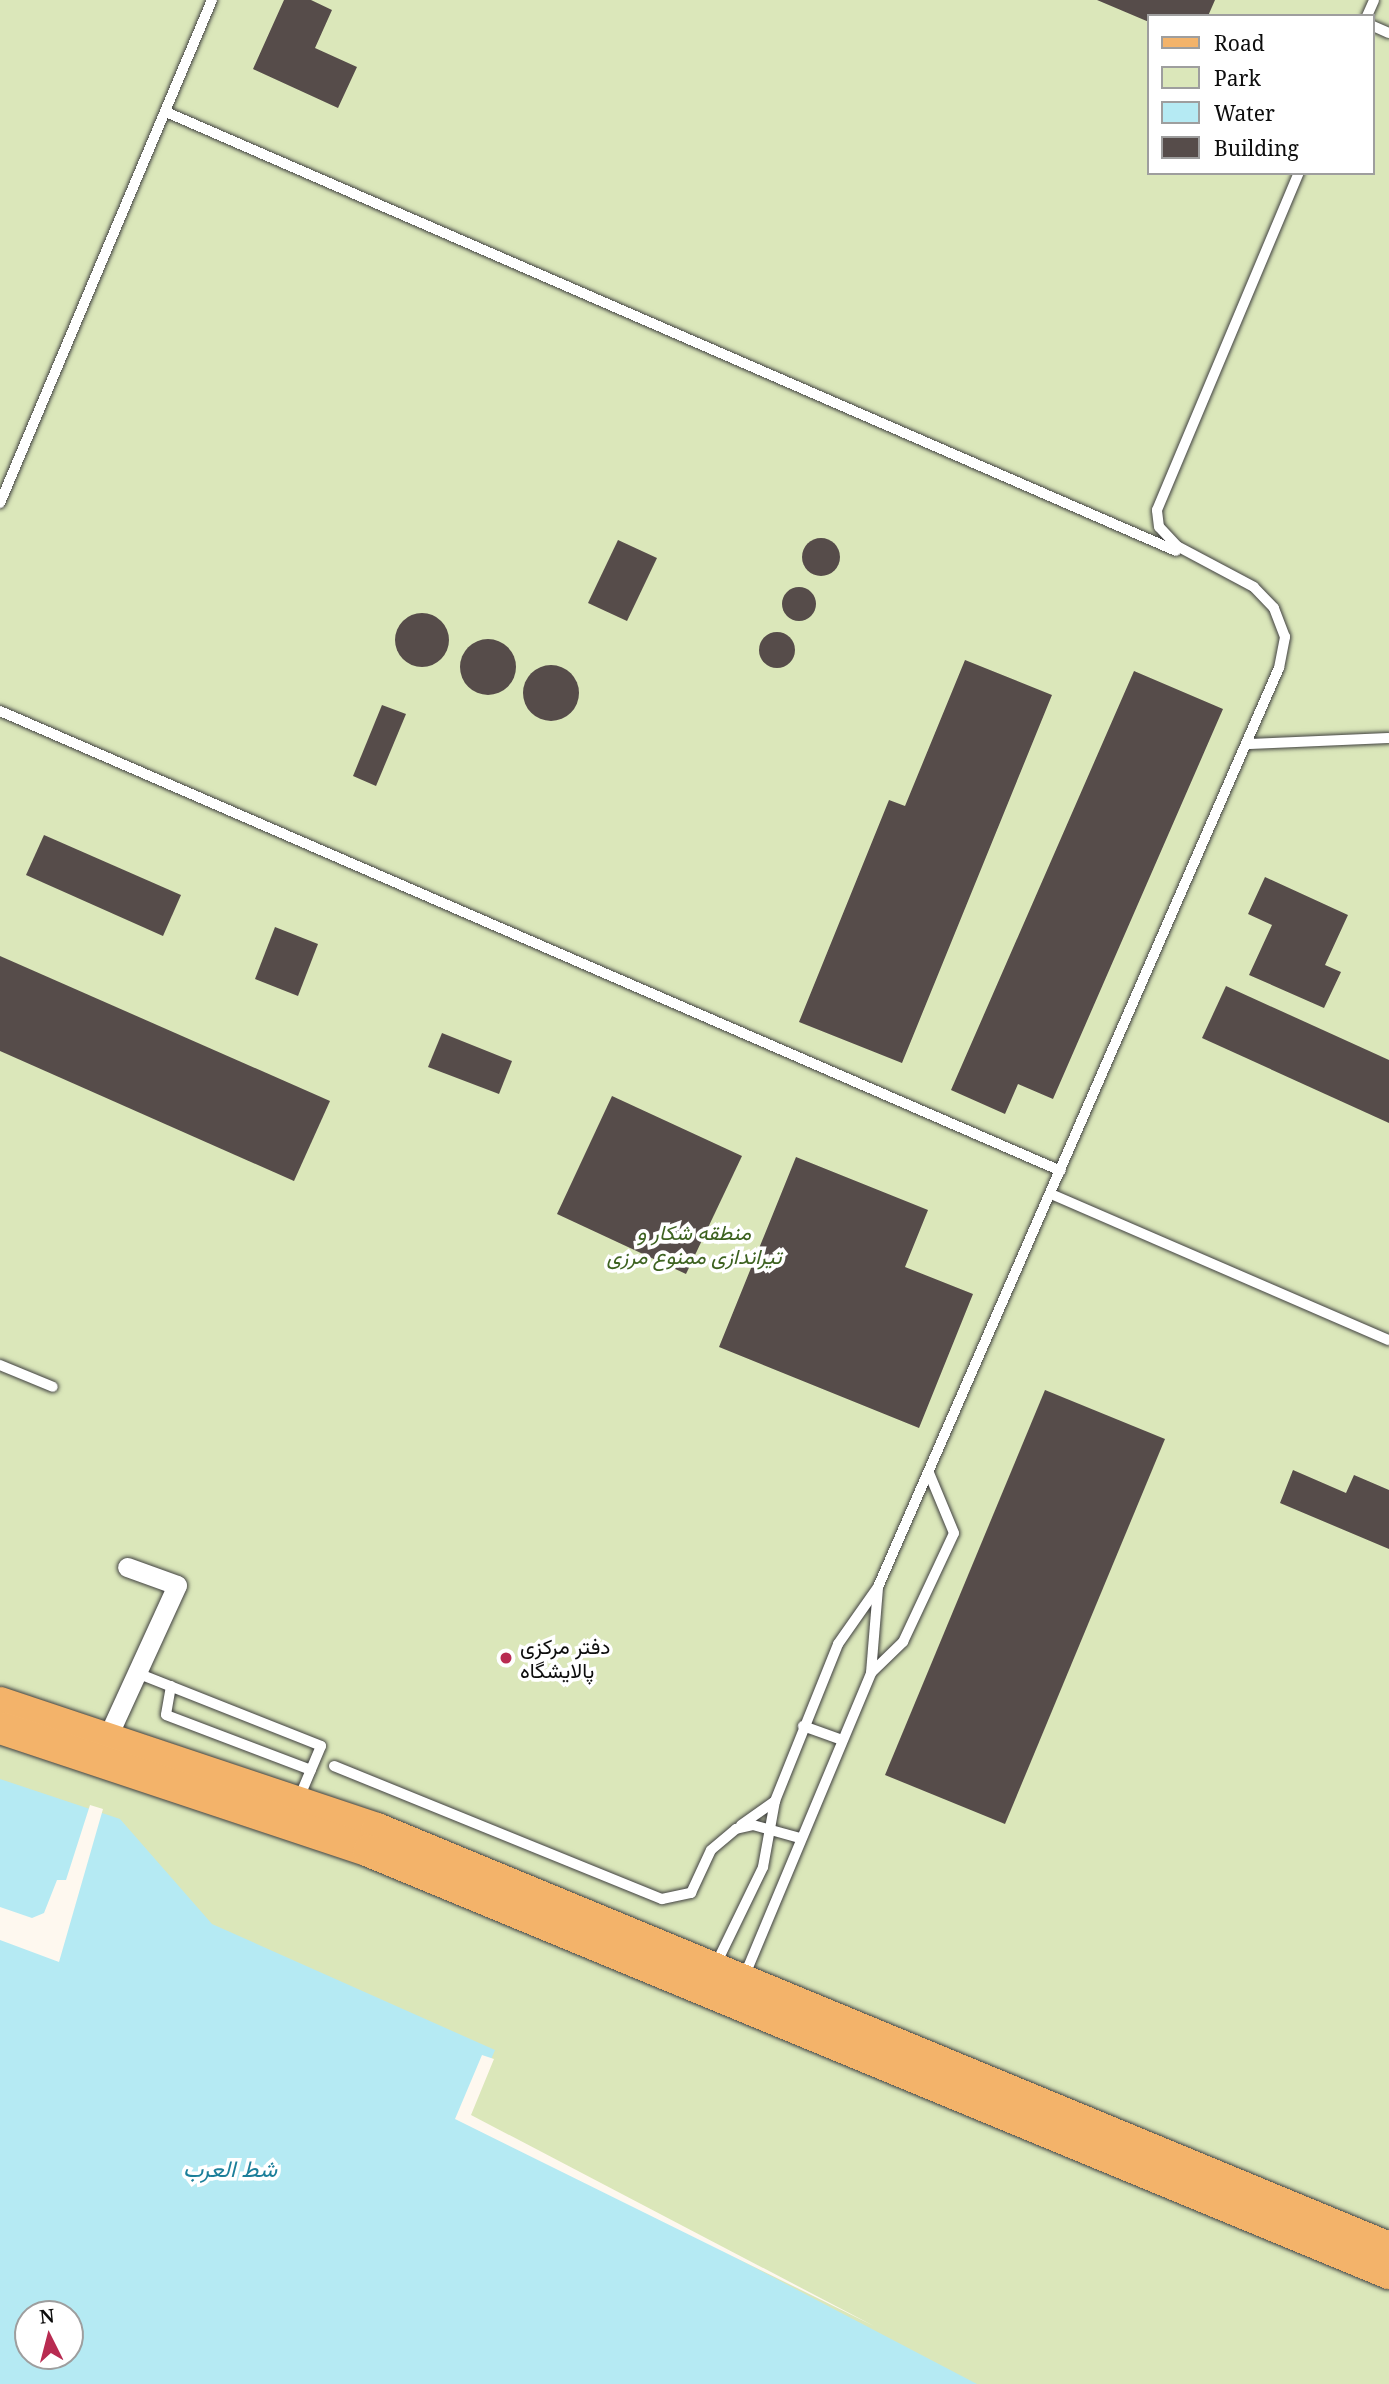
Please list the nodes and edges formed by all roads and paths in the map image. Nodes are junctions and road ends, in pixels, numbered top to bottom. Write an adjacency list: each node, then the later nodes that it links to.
1 (212, 0): 2 (lane)
2 (166, 112): 4 (lane); 5 (lane)
3 (1298, 175): 5 (lane)
4 (0, 503)
5 (1209, 565): 8 (lane)
6 (0, 711): 9 (lane)
7 (1389, 738): 8 (lane)
8 (1249, 744): 9 (lane)
9 (1061, 1171): 10 (lane)
10 (1051, 1194): 11 (lane); 14 (lane)
11 (1389, 1340)
12 (0, 1366): 13 (lane)
13 (53, 1387)
14 (929, 1473): 16 (lane); 18 (lane)
15 (128, 1567): 17 (street)
16 (878, 1587): 18 (lane); 21 (lane)
17 (137, 1673): 19 (lane); 23 (street)
18 (871, 1673): 24 (lane)
19 (171, 1686): 26 (lane); 26 (lane)
20 (0, 1703): 23 (main road)
21 (803, 1726): 24 (lane); 28 (lane)
22 (0, 1728): 34 (main road)
23 (107, 1738): 27 (main road)
24 (842, 1740): 31 (lane)
25 (334, 1766): 29 (lane)
26 (311, 1770): 27 (lane)
27 (298, 1801): 32 (main road)
28 (775, 1801): 29 (lane); 30 (lane)
29 (736, 1829): 30 (lane)
30 (770, 1830): 31 (lane); 32 (lane)
31 (800, 1839): 32 (lane)
32 (728, 1974): 33 (main road)
33 (1389, 2248)
34 (1389, 2273)

